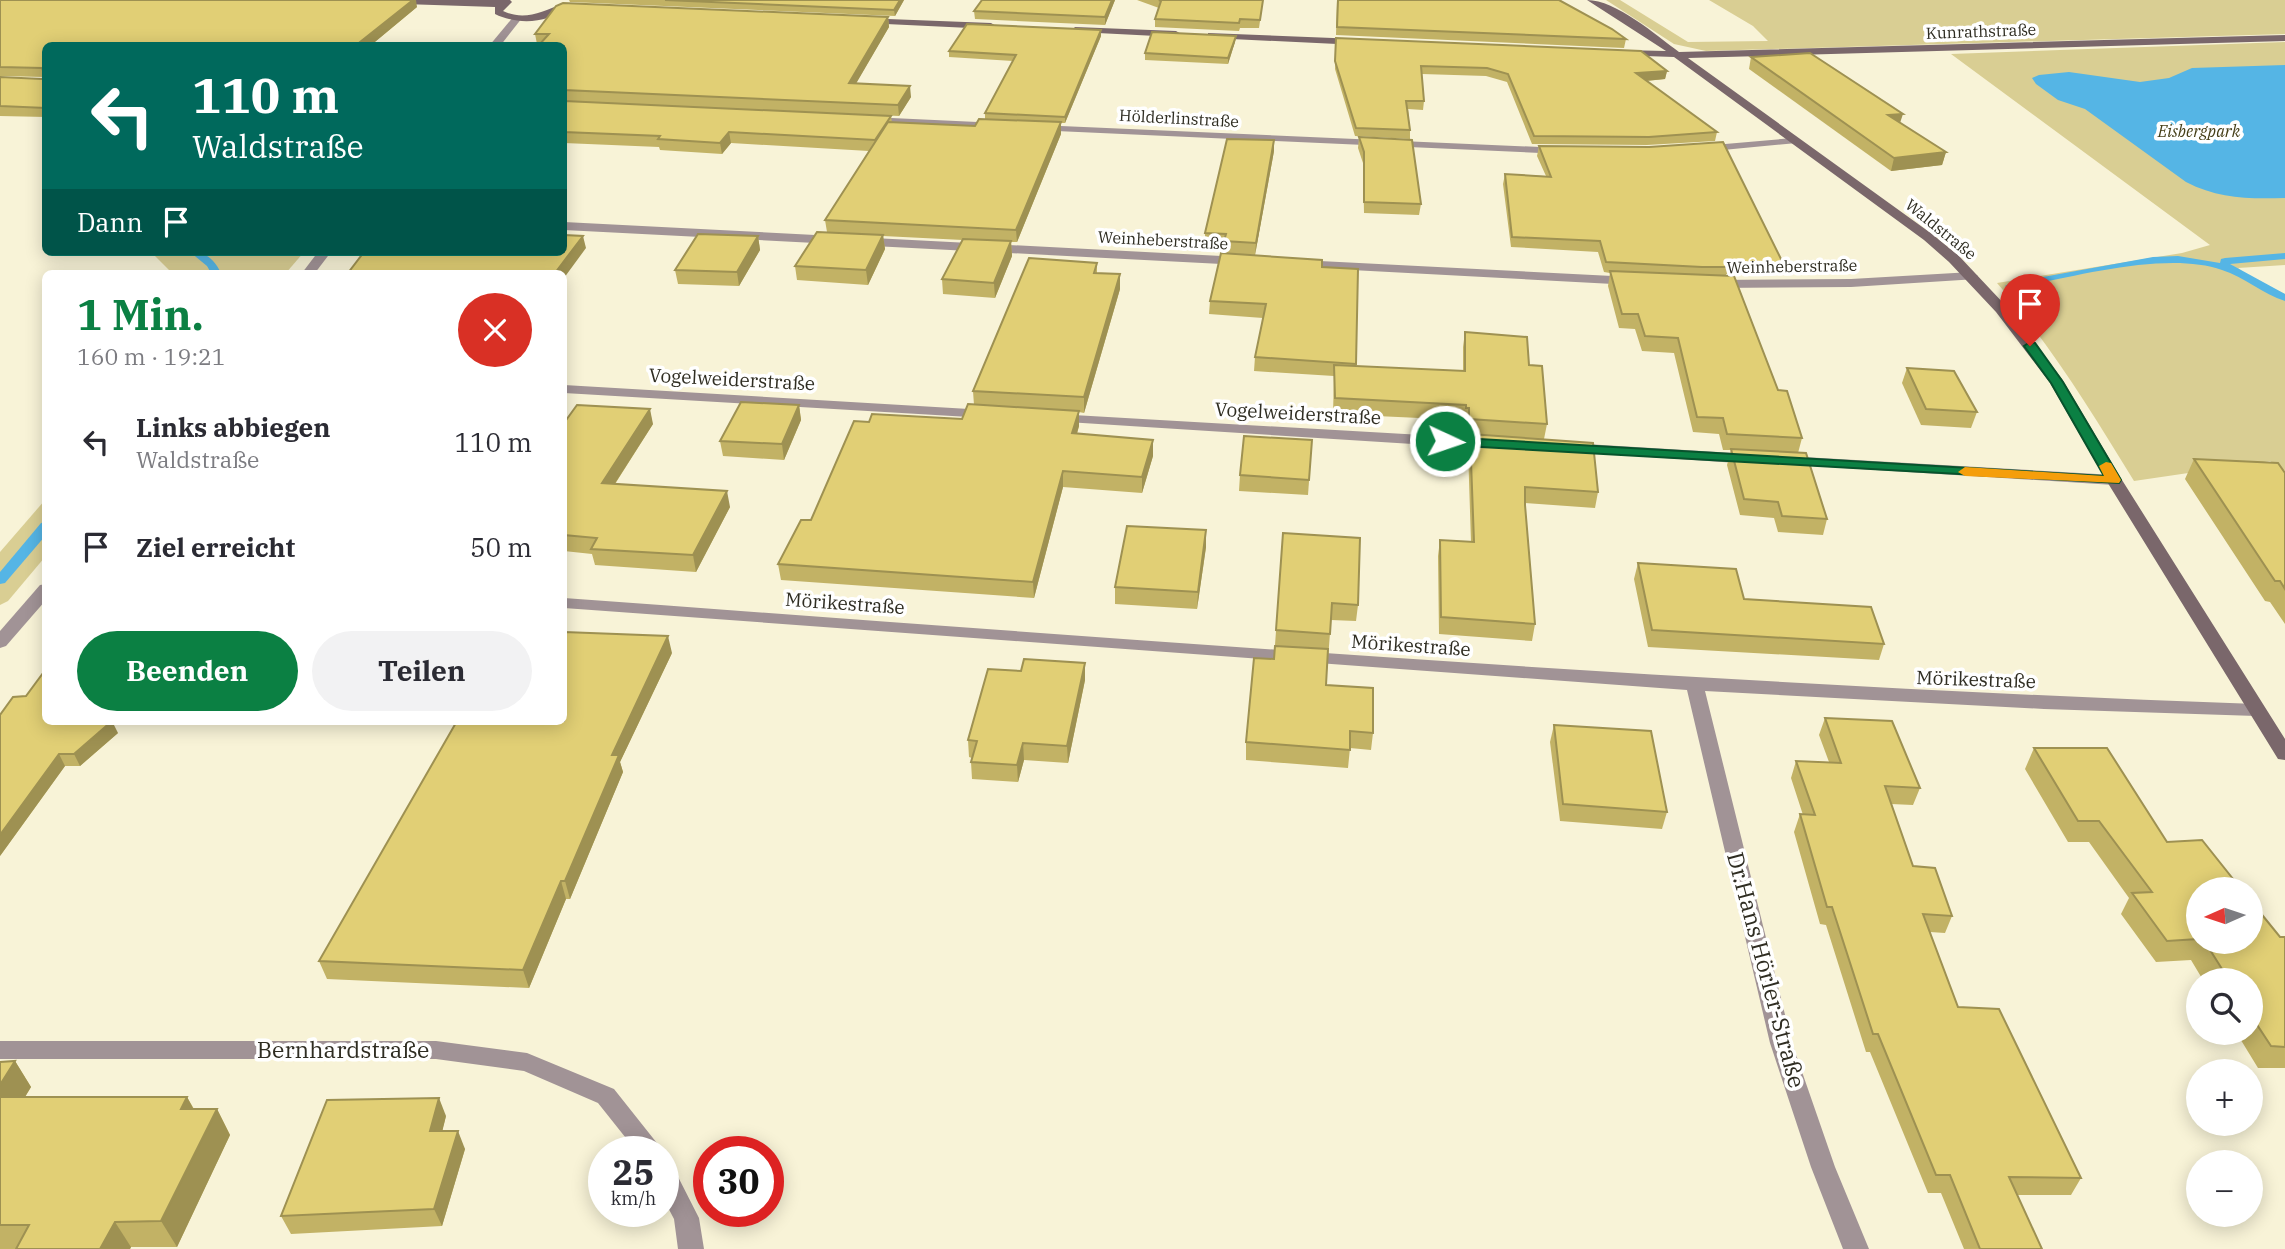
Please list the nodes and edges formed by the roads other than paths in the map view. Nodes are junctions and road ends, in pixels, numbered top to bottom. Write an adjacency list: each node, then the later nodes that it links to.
1 (373, 0): 3 (street)
2 (1592, 0): 15 (street, Waldstraße)
3 (508, 2): 5 (street)
4 (565, 5): 5 (street)
5 (517, 18): 12 (street)
6 (859, 20): 7 (street)
7 (998, 26)
8 (1067, 29): 9 (street)
9 (1192, 34)
10 (1206, 35): 13 (street)
11 (2285, 38): 15 (street, Kunrathstraße)
12 (497, 42)
13 (1372, 42)
14 (1608, 52): 15 (street, Kunrathstraße)
15 (1677, 55): 19 (street, Waldstraße)
16 (854, 119): 17 (street)
17 (1006, 126)
18 (1020, 127): 21 (street, Hölderlinstraße)
19 (1793, 141): 20 (street); 27 (street, Waldstraße)
20 (1688, 149)
21 (1580, 151)
22 (567, 226): 24 (street, Weinheberstraße)
23 (322, 256): 26 (street)
24 (1260, 262)
25 (1287, 264): 28 (street)
26 (310, 270)
27 (1972, 276): 29 (street, Weinheberstraße); 35 (street, Waldstraße)
28 (1647, 282)
29 (1700, 284)
30 (567, 389): 31 (street, Vogelweiderstraße)
31 (1008, 415)
32 (1036, 417): 33 (street, Vogelweiderstraße)
33 (1509, 445)
34 (1550, 447): 35 (street)
35 (2114, 480): 41 (street, Waldstraße)
36 (42, 593): 38 (street)
37 (567, 603): 40 (street, Mörikestraße)
38 (8, 625): 39 (street)
39 (0, 642)
40 (1695, 686): 41 (street, Mörikestraße); 47 (street, Dr.Hans Hörler-Straße)
41 (2256, 710): 42 (street, Waldstraße)
42 (2285, 754)
43 (0, 1050): 44 (street, Bernhardstraße)
44 (639, 1136)
45 (679, 1204): 46 (street)
46 (691, 1249)
47 (1856, 1249)

